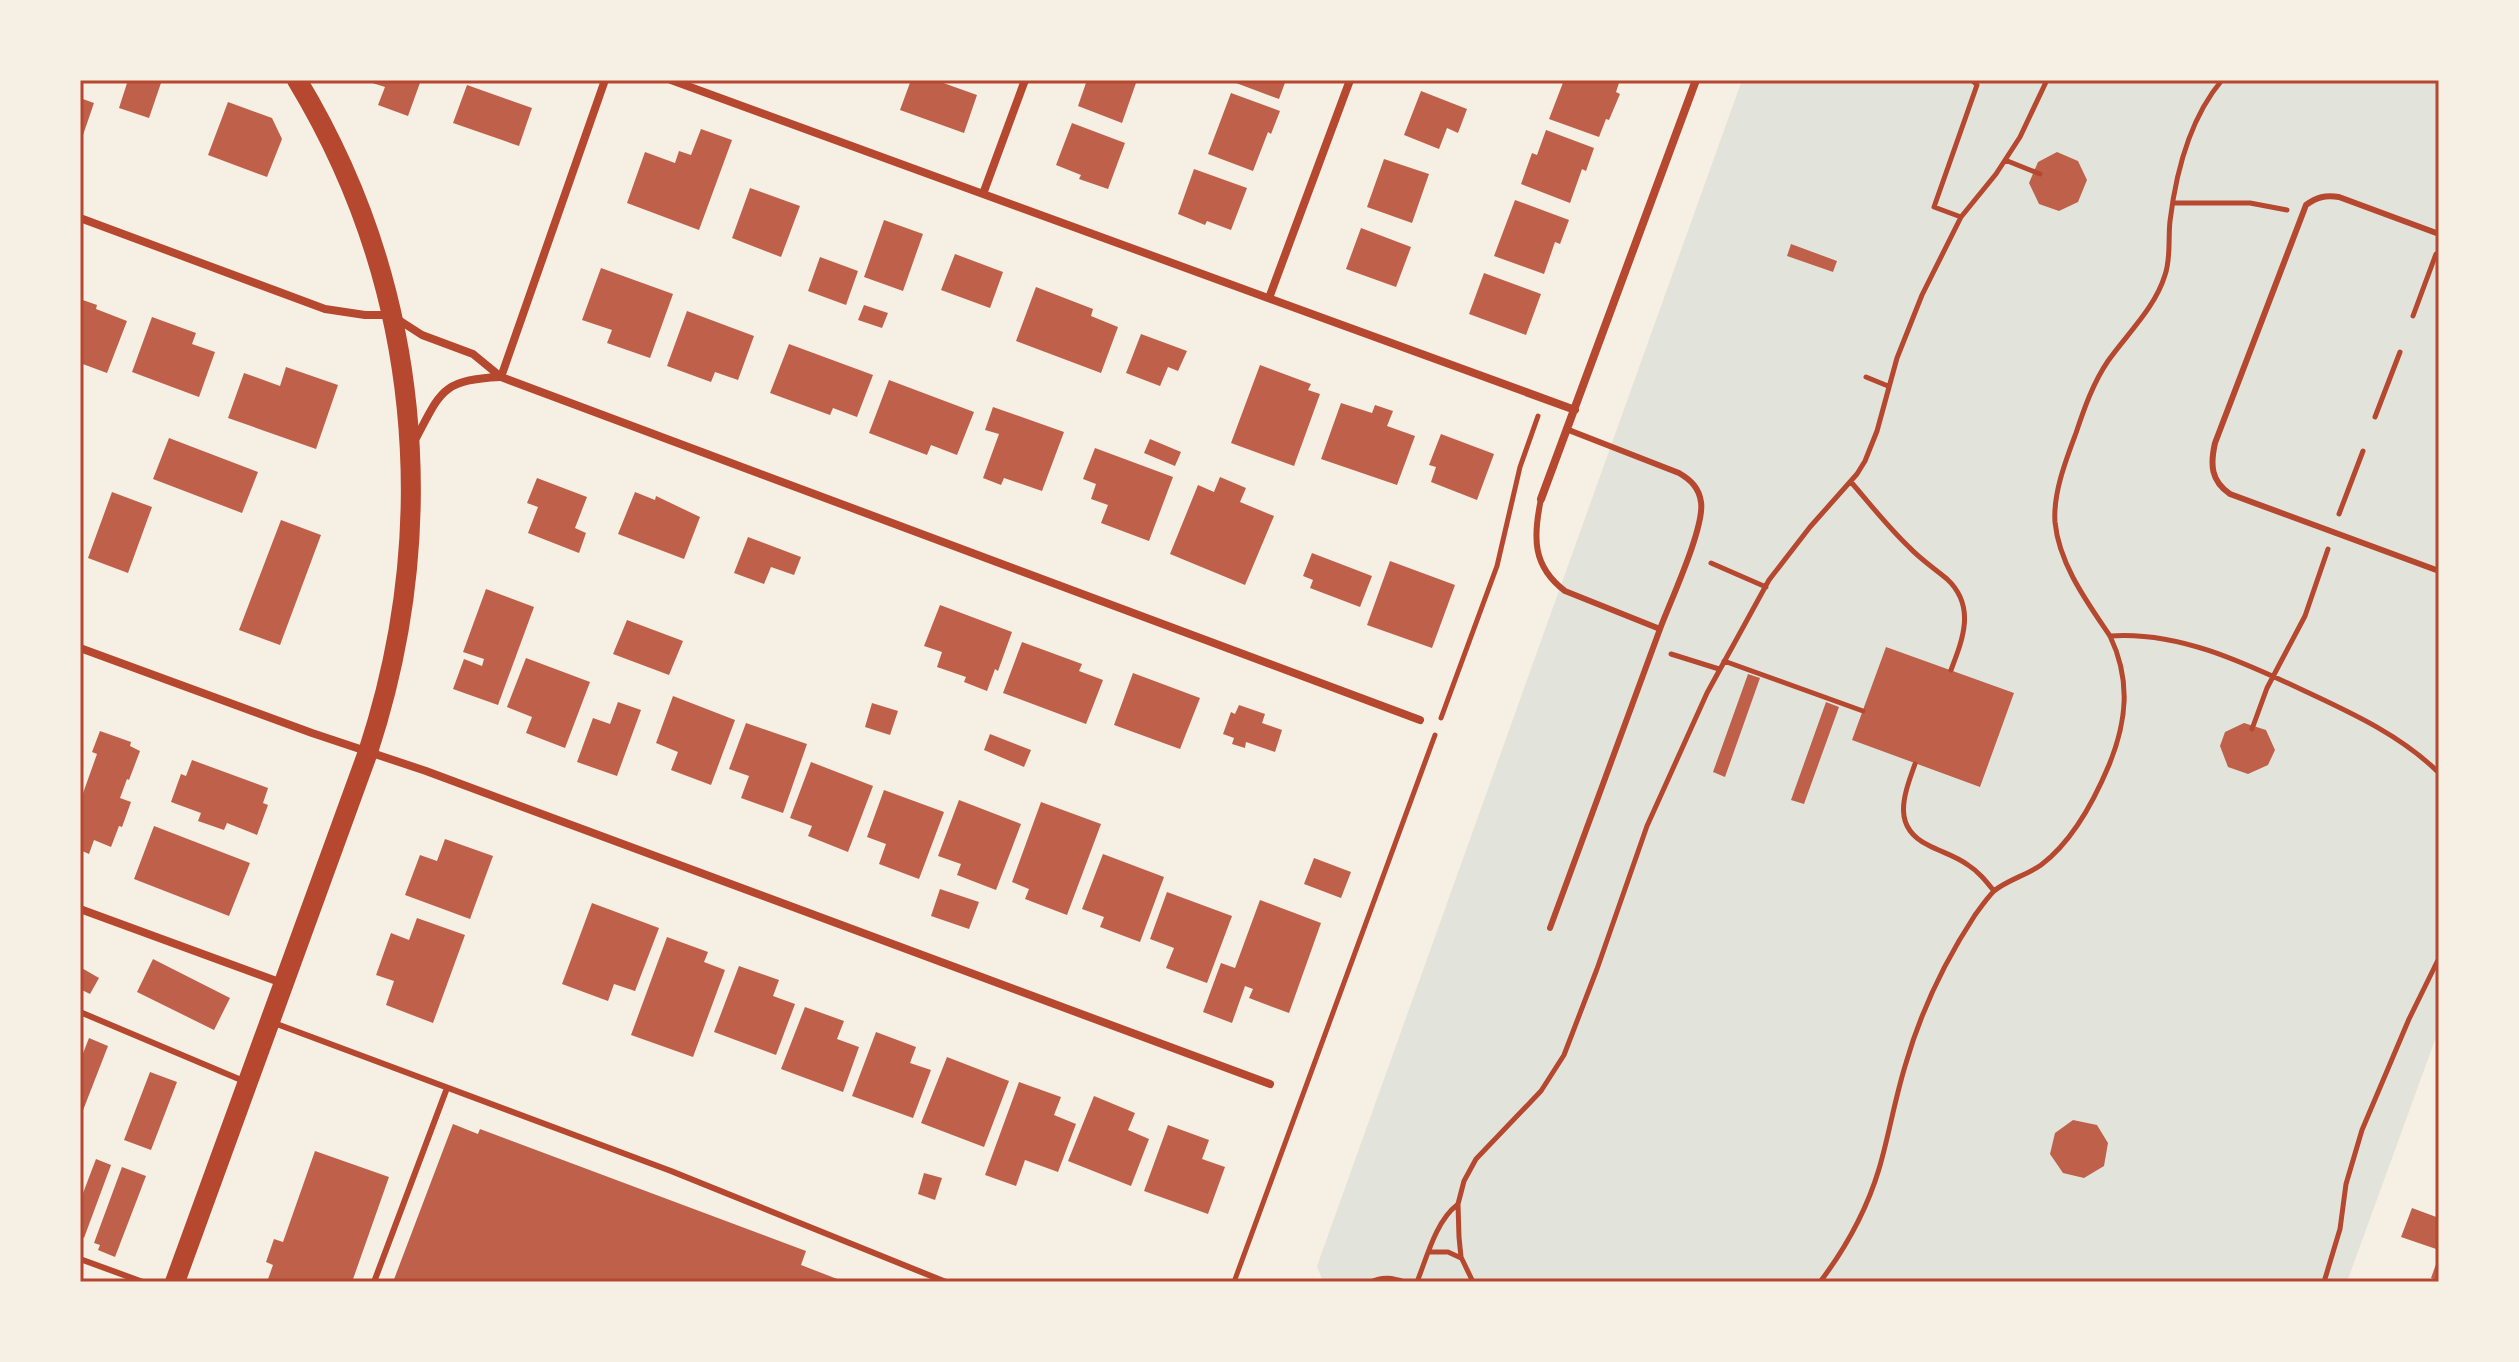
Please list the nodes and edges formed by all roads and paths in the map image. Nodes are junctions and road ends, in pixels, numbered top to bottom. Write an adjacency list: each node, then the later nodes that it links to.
1 (605, 80): 23 (street)
2 (671, 80): 12 (street)
3 (1025, 80): 12 (street)
4 (1350, 80): 19 (street)
5 (1696, 80): 26 (street)
6 (1972, 80): 15 (path)
7 (2047, 80): 10 (path)
8 (2222, 80): 13 (path)
9 (302, 84): 20 (main road)
10 (2005, 160): 11 (path); 15 (path)
11 (2040, 174)
12 (983, 194): 19 (street)
13 (2173, 203): 14 (path); 40 (path)
14 (2280, 208)
15 (1961, 217): 25 (path)
16 (80, 218): 20 (street)
17 (2439, 234): 37 (lane)
18 (2436, 254): 21 (path)
19 (1269, 298): 26 (street)
20 (391, 315): 23 (street); 30 (main road)
21 (2413, 316)
22 (2400, 352): 28 (path)
23 (501, 377): 30 (street); 48 (street)
24 (1866, 377): 25 (path)
25 (1888, 386): 32 (path)
26 (1575, 410): 29 (street)
27 (1539, 415): 71 (path)
28 (2375, 417)
29 (1566, 429): 33 (street); 39 (lane)
30 (410, 448): 50 (main road)
31 (2363, 451): 34 (path)
32 (1851, 482): 38 (path); 45 (path)
33 (1541, 499): 39 (lane)
34 (2339, 514)
35 (2328, 548): 46 (path)
36 (1711, 563): 38 (path)
37 (2439, 571)
38 (1766, 587): 43 (path)
39 (1660, 629): 55 (lane)
40 (2110, 636): 46 (path); 53 (path)
41 (80, 648): 50 (street)
42 (1665, 651): 44 (path)
43 (1724, 661): 44 (path); 47 (path)
44 (1719, 669): 63 (path)
45 (1951, 670)
46 (2273, 676): 49 (path); 52 (path)
47 (1863, 711)
48 (1420, 720)
49 (2252, 729)
50 (368, 752): 57 (main road); 61 (street)
51 (1915, 764): 53 (path)
52 (2439, 773)
53 (1994, 891): 76 (path)
54 (80, 909): 57 (street)
55 (1550, 928)
56 (2439, 958): 77 (path)
57 (285, 983): 59 (main road)
58 (80, 1012): 60 (lane)
59 (271, 1022): 60 (main road); 62 (lane)
60 (249, 1083): 68 (main road)
61 (1270, 1084)
62 (447, 1088): 69 (lane); 70 (lane)
63 (1458, 1204): 64 (path); 65 (path)
64 (1429, 1252): 65 (path); 74 (path)
65 (1462, 1258): 75 (path)
66 (80, 1259): 67 (lane)
67 (143, 1282)
68 (175, 1282)
69 (374, 1282)
70 (946, 1282)
71 (1234, 1282)
72 (1371, 1282): 73 (path)
73 (1405, 1282)
74 (1417, 1282)
75 (1473, 1282)
76 (1820, 1282)
77 (2324, 1282)

